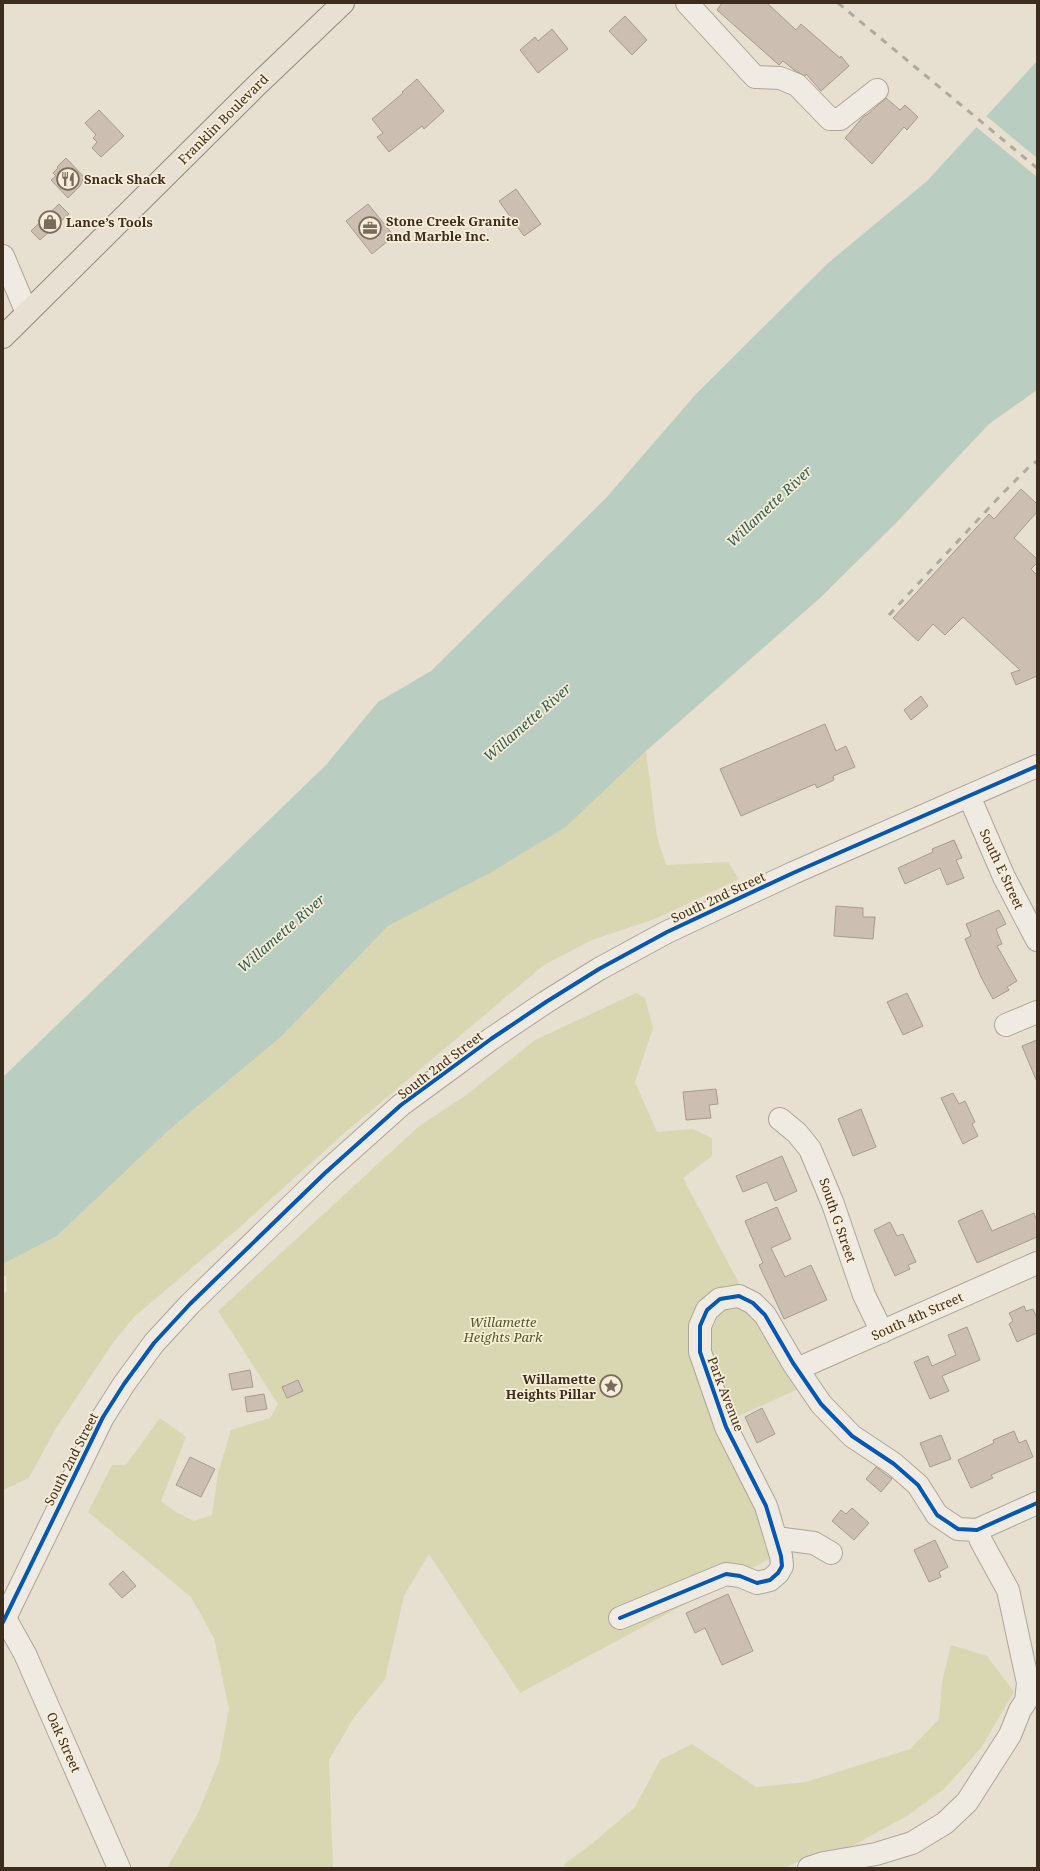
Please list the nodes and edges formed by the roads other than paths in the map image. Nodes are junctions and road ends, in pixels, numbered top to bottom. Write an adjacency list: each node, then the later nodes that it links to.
1 (343, 3): 5 (main road, Franklin Boulevard)
2 (687, 3): 3 (street)
3 (877, 90)
4 (3, 256): 5 (street)
5 (27, 313): 6 (main road, Franklin Boulevard)
6 (3, 337)
7 (1037, 766): 8 (street, South 2nd Street)
8 (969, 796): 9 (street, South E Street); 21 (street, South 2nd Street)
9 (1037, 940)
10 (1037, 1012): 11 (street)
11 (1006, 1025)
12 (780, 1119): 14 (street, South G Street)
13 (1037, 1263): 14 (street, South 4th Street)
14 (882, 1332): 15 (street, South 4th Street)
15 (798, 1369): 17 (street, Park Avenue); 18 (street, Park Avenue)
16 (1037, 1503): 17 (street)
17 (977, 1530): 23 (street)
18 (776, 1538): 19 (street); 20 (street, Park Avenue)
19 (831, 1553)
20 (620, 1618)
21 (4, 1620): 22 (street, Oak Street)
22 (119, 1868)
23 (809, 1868)

